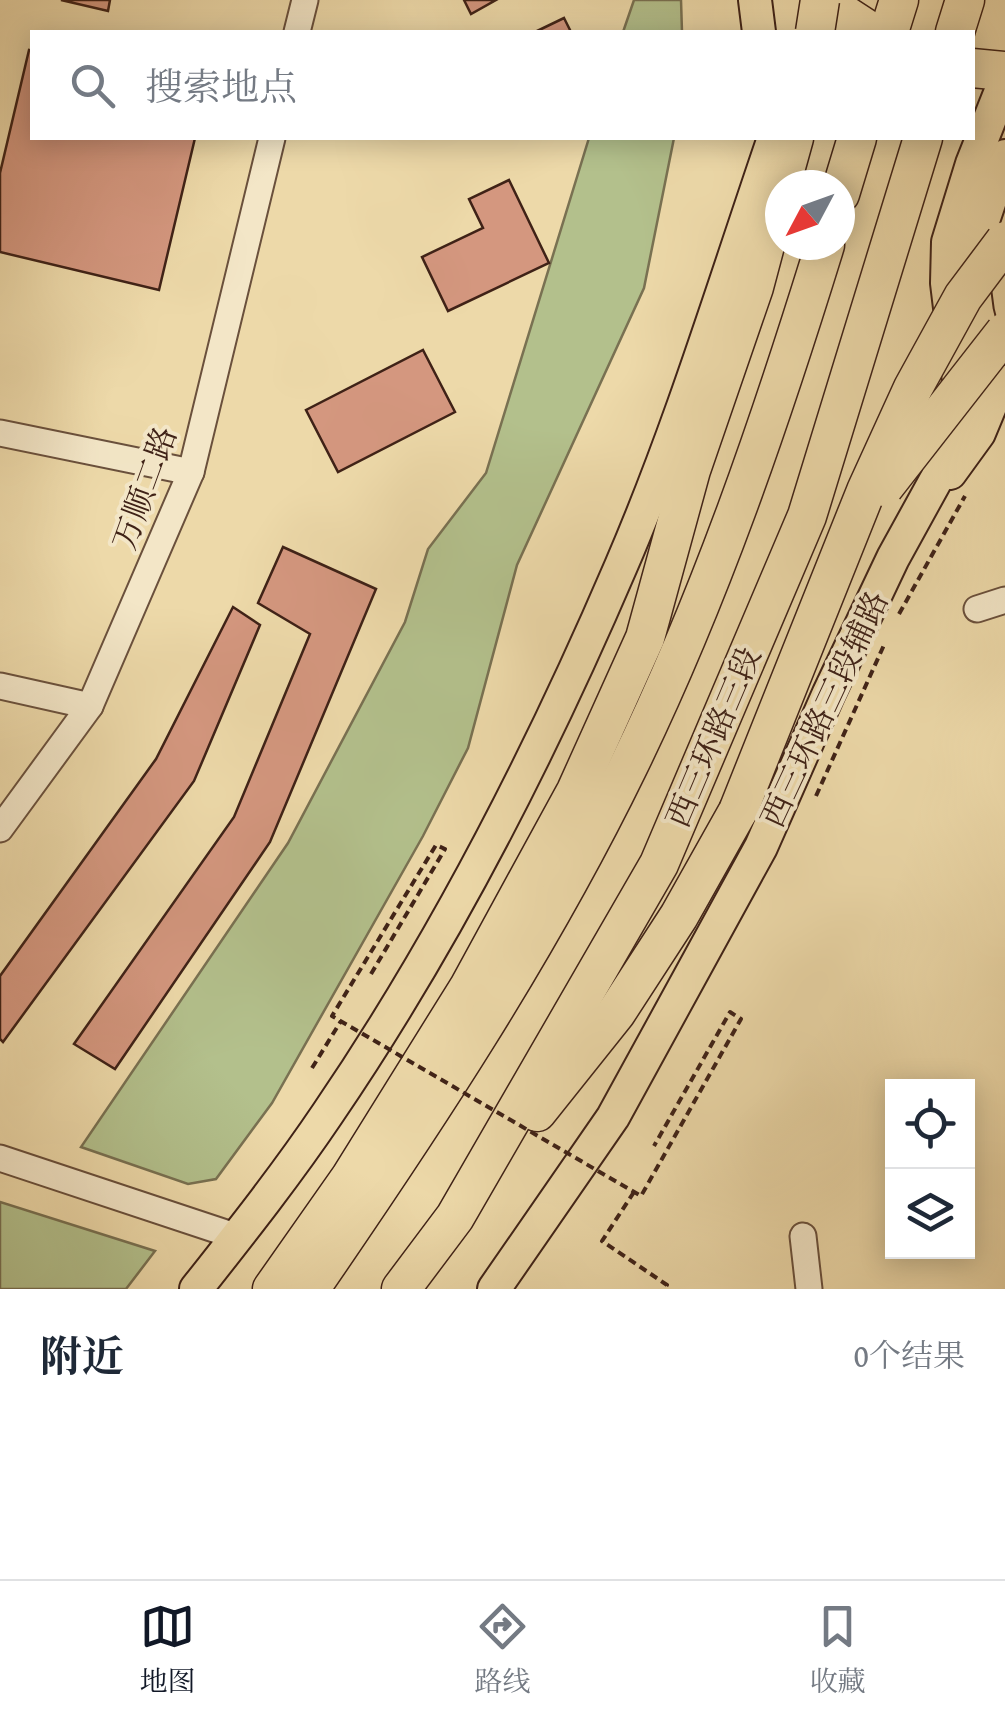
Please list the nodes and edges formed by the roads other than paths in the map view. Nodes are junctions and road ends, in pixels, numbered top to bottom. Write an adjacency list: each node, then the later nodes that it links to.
1 (305, 0): 7 (street)
2 (756, 0): 8 (main road)
3 (820, 0): 9 (highway, bridge)
4 (829, 0): 10 (highway)
5 (899, 0): 11 (highway)
6 (965, 0): 12 (highway)
7 (298, 30)
8 (759, 30)
9 (812, 30)
10 (869, 30)
11 (890, 30)
12 (956, 30)
13 (975, 68): 14 (highway)
14 (1005, 70)
15 (1005, 81): 34 (main road, 西三环路三段辅路)
16 (272, 140): 33 (street, 万顺二路)
17 (758, 140): 22 (main road)
18 (774, 140): 23 (main road)
19 (793, 140): 24 (highway)
20 (856, 140): 25 (highway)
21 (922, 140): 42 (highway, 西三环路三段)
22 (767, 170)
23 (773, 170)
24 (780, 170)
25 (847, 170)
26 (1003, 172): 34 (main road)
27 (765, 205): 43 (main road)
28 (765, 226): 46 (highway)
29 (1005, 241): 35 (highway, bridge)
30 (819, 260): 47 (highway, 西三环路三段)
31 (1005, 332): 35 (highway, bridge)
32 (0, 432): 33 (street)
33 (191, 472): 39 (street, 万顺二路)
34 (916, 516): 49 (main road, 西三环路三段辅路)
35 (852, 528): 42 (highway, bridge)
36 (1005, 600): 37 (street)
37 (977, 609)
38 (0, 686): 39 (street)
39 (90, 706): 40 (street, 万顺二路)
40 (0, 829)
41 (0, 1158): 43 (street)
42 (456, 1216): 48 (highway, 西三环路三段)
43 (238, 1236): 45 (main road)
44 (803, 1236): 50 (street)
45 (196, 1289)
46 (272, 1289)
47 (310, 1289)
48 (401, 1289)
49 (494, 1289)
50 (809, 1289)

